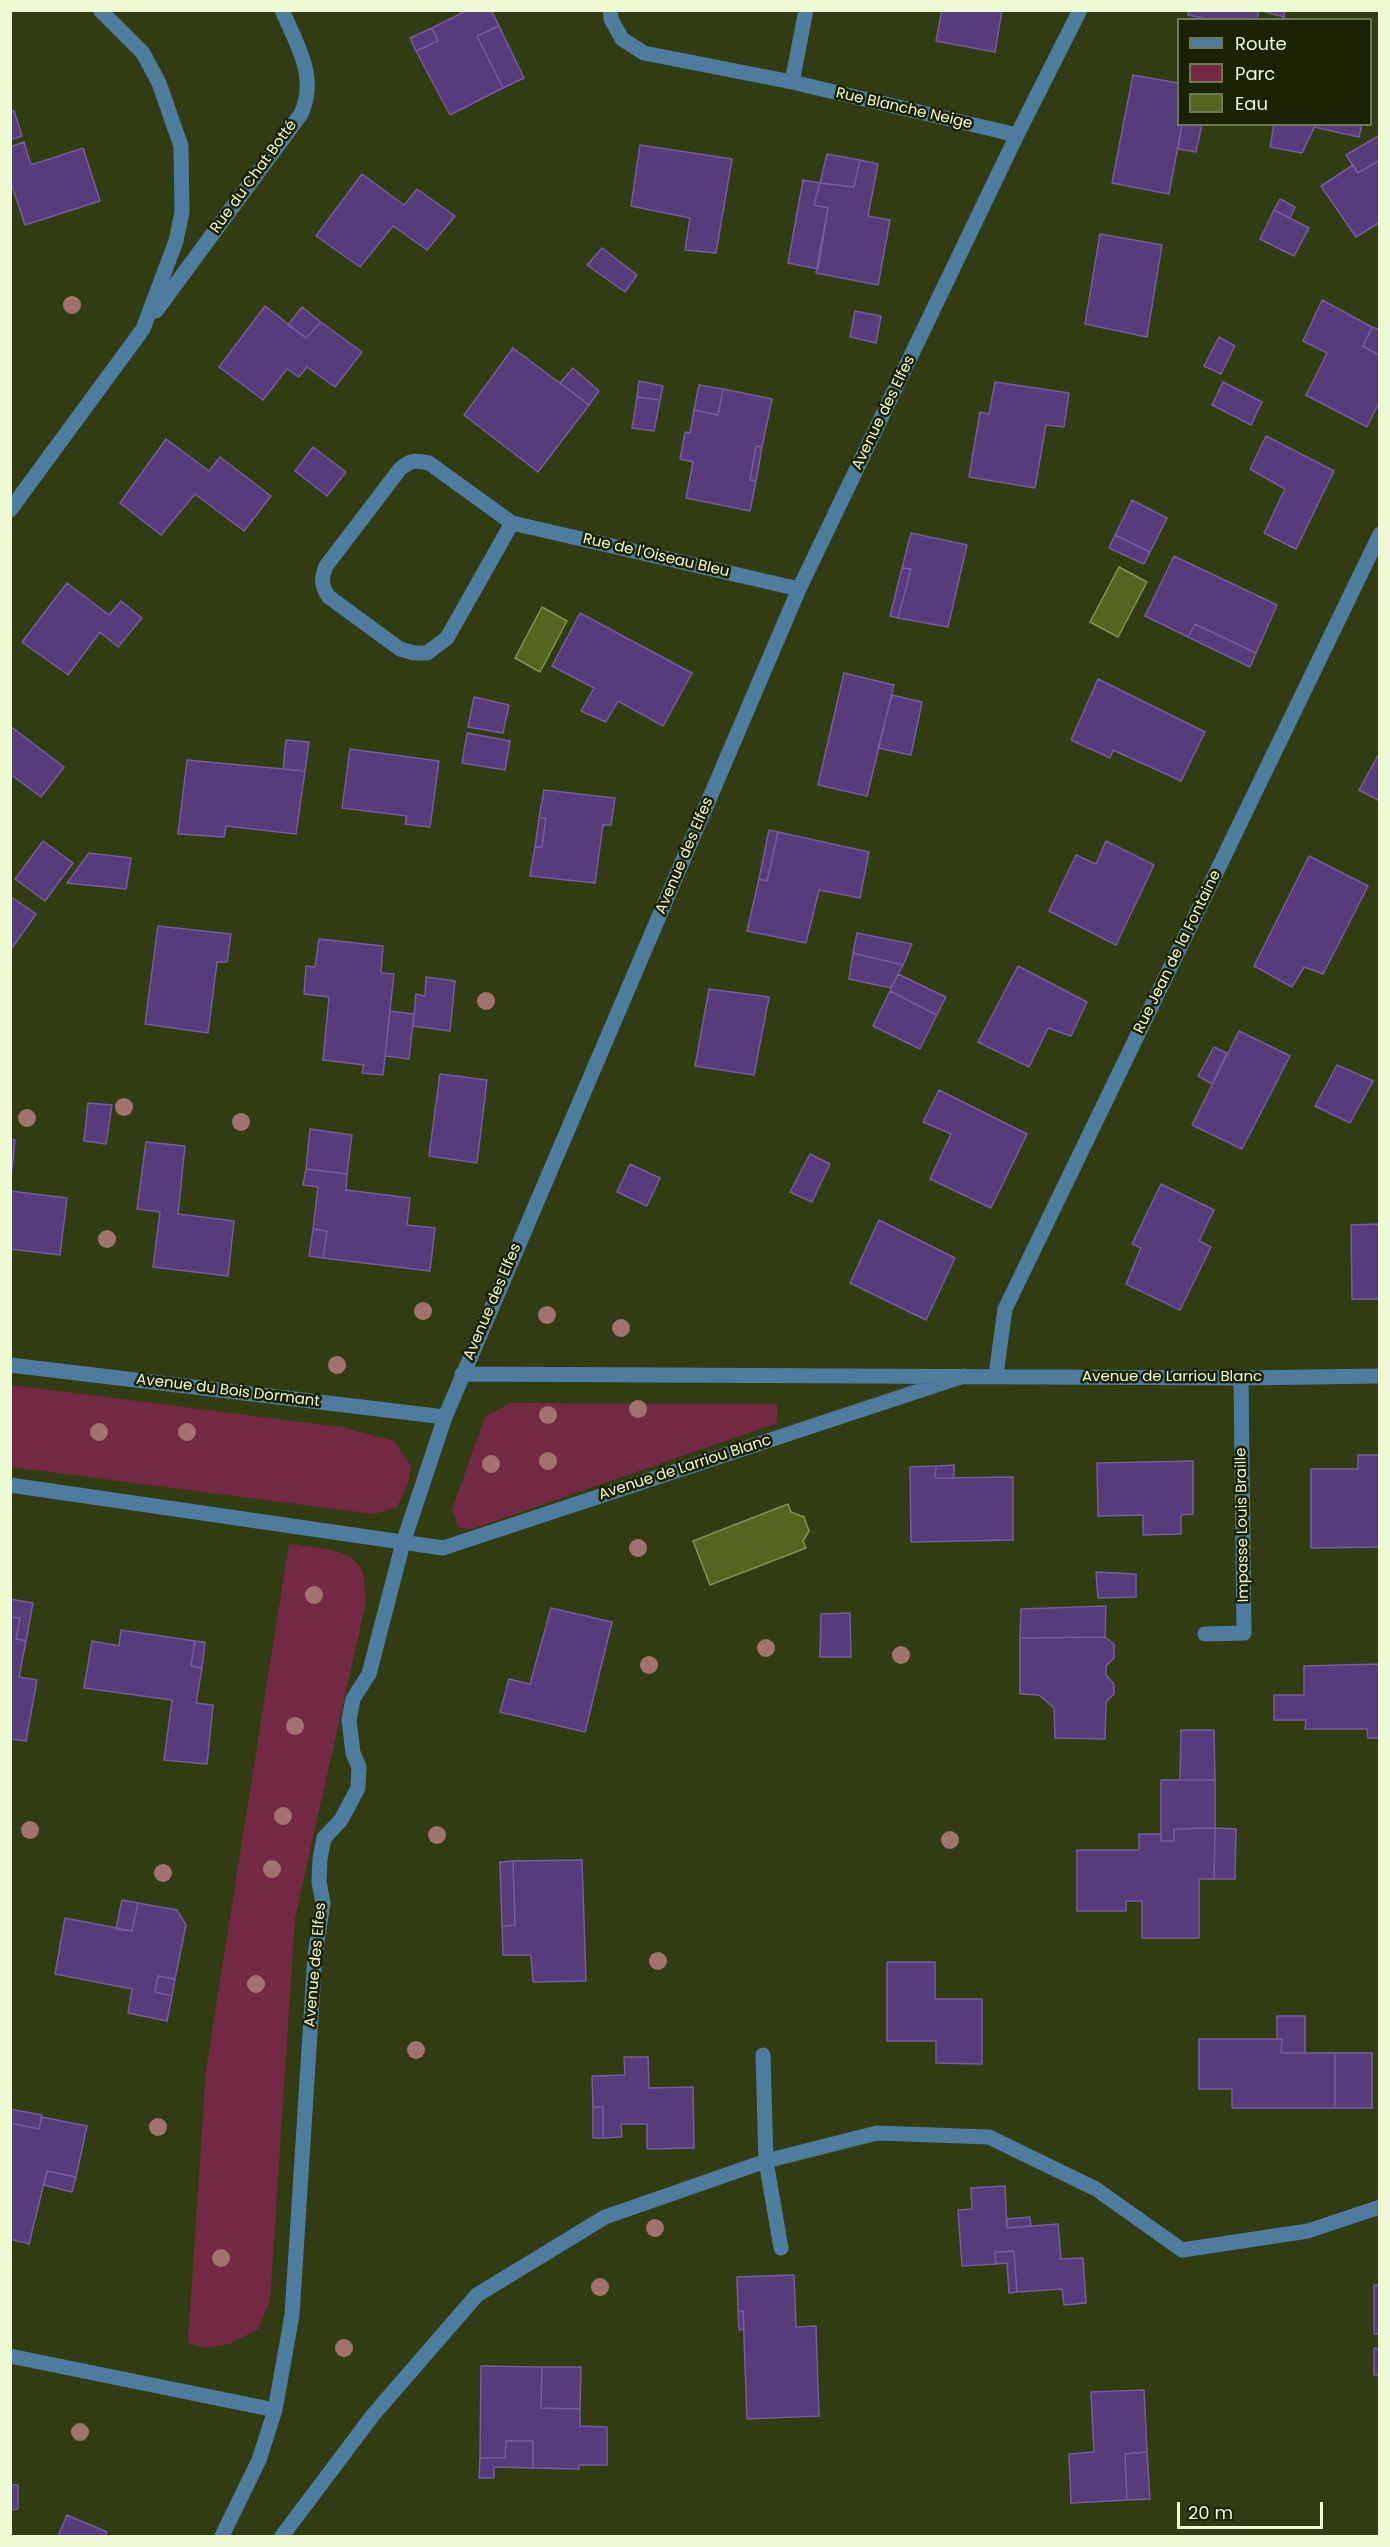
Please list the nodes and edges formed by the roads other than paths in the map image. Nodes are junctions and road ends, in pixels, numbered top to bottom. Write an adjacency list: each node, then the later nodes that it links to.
1 (100, 10): 8 (street, Rue du Chat Botté)
2 (282, 10): 8 (street, Rue du Chat Botté)
3 (610, 10): 6 (street, Rue Blanche Neige)
4 (806, 10): 6 (street)
5 (1080, 10): 7 (street, Avenue des Elfes)
6 (792, 82): 7 (street, Rue Blanche Neige)
7 (1017, 135): 12 (street, Avenue des Elfes)
8 (143, 329): 9 (street, Rue du Chat Botté)
9 (10, 510)
10 (512, 523): 10 (street, Rue de l'Oiseau Bleu); 12 (street, Rue de l'Oiseau Bleu)
11 (1380, 534): 15 (street, Rue Jean de la Fontaine)
12 (800, 589): 14 (street, Avenue des Elfes)
13 (10, 1365): 19 (street, Avenue du Bois Dormant)
14 (462, 1374): 16 (street, Avenue de Larriou Blanc); 19 (street, Avenue des Elfes)
15 (996, 1375): 16 (street, Avenue de Larriou Blanc); 18 (street, Avenue de Larriou Blanc)
16 (964, 1376): 21 (street, Avenue de Larriou Blanc)
17 (1380, 1376): 18 (street, Avenue de Larriou Blanc)
18 (1241, 1378): 22 (street, Impasse Louis Braille)
19 (445, 1417): 21 (street, Avenue des Elfes)
20 (10, 1485): 21 (street)
21 (403, 1543): 28 (street, Avenue des Elfes)
22 (1205, 1634)
23 (763, 2055): 24 (street)
24 (766, 2161): 25 (street); 26 (street); 30 (street)
25 (1380, 2207)
26 (781, 2248)
27 (10, 2355): 28 (street)
28 (275, 2410): 29 (street, Avenue des Elfes)
29 (222, 2536)
30 (282, 2536)

